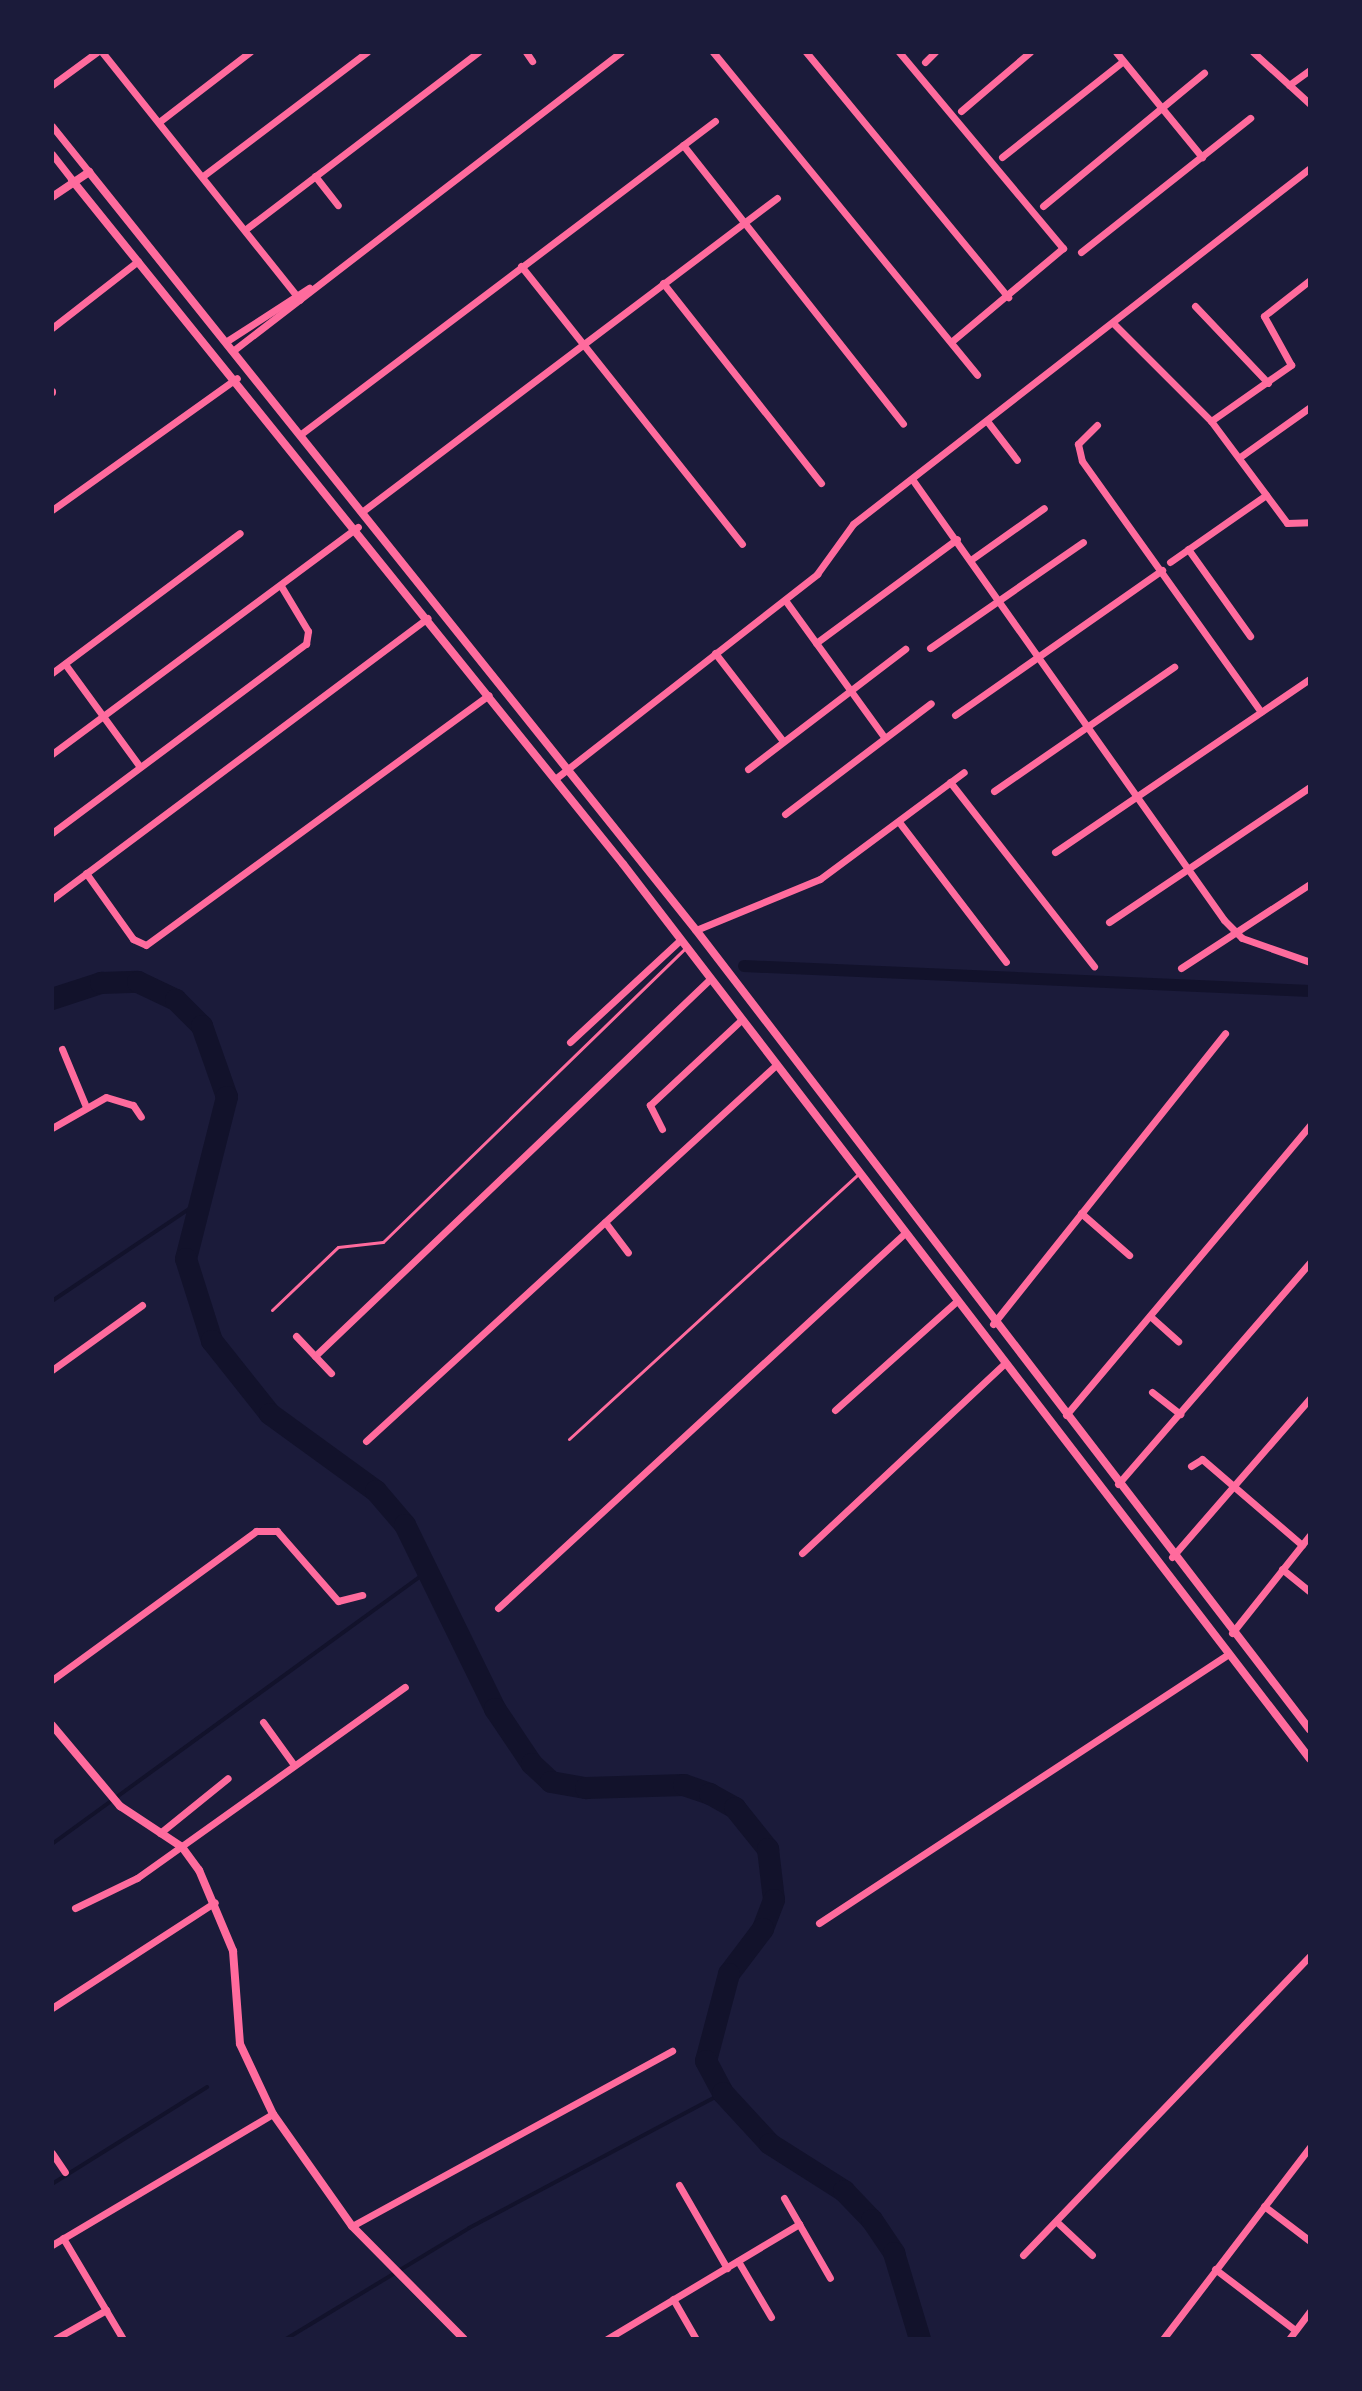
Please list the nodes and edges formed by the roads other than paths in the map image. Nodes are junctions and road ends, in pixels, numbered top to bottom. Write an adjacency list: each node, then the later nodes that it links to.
1 (100, 52): 19 (street); 26 (street)
2 (250, 52): 26 (street)
3 (367, 52): 34 (street)
4 (478, 52): 35 (street)
5 (526, 52): 14 (street)
6 (621, 52): 48 (street)
7 (713, 52): 54 (street)
8 (806, 52): 49 (street)
9 (899, 52): 49 (street)
10 (935, 52): 15 (street)
11 (1030, 52): 22 (street)
12 (1116, 52): 16 (street)
13 (1253, 52): 20 (street)
14 (532, 61)
15 (925, 62)
16 (1122, 62): 23 (street); 30 (street)
17 (1310, 70): 20 (street)
18 (1204, 73): 23 (street)
19 (52, 85)
20 (1289, 85): 21 (street)
21 (1310, 104)
22 (961, 111)
23 (1161, 111): 31 (street); 40 (street)
24 (1250, 118): 31 (street)
25 (715, 121): 28 (street)
26 (159, 122): 34 (street)
27 (52, 126): 33 (street)
28 (683, 145): 41 (street); 45 (street)
29 (52, 154): 36 (street)
30 (1002, 157)
31 (1202, 157): 43 (street)
32 (1310, 168): 51 (street)
33 (89, 172): 36 (street); 53 (street)
34 (203, 176): 42 (street)
35 (315, 176): 39 (street); 42 (street)
36 (72, 180): 37 (street); 44 (street)
37 (52, 197)
38 (777, 198): 41 (street)
39 (338, 205)
40 (1043, 206)
41 (743, 223): 47 (street); 63 (street)
42 (246, 229): 48 (street)
43 (1081, 252)
44 (138, 261): 52 (street); 58 (street)
45 (521, 266): 55 (street); 65 (street)
46 (1310, 280): 59 (street)
47 (663, 283): 55 (street); 69 (street)
48 (297, 297): 53 (street); 56 (street)
49 (1008, 297): 54 (street)
50 (1195, 306): 59 (street)
51 (1114, 324): 61 (street); 62 (street)
52 (52, 328)
53 (227, 341): 56 (street)
54 (951, 342): 57 (street)
55 (584, 344): 73 (street); 79 (street)
56 (234, 350): 65 (street)
57 (977, 375)
58 (237, 378): 72 (street); 75 (street)
59 (1268, 383): 62 (street)
60 (1310, 407): 66 (street)
61 (987, 421): 67 (street); 68 (street)
62 (1211, 421): 66 (street)
63 (903, 424)
64 (1097, 425): 83 (street)
65 (301, 434): 73 (street)
66 (1240, 457): 70 (street)
67 (1017, 460)
68 (912, 479): 77 (street); 86 (street)
69 (821, 483)
70 (1266, 495): 74 (street); 80 (street)
71 (1044, 508): 81 (street)
72 (52, 510)
73 (363, 511): 110 (street)
74 (1310, 522)
75 (358, 527): 84 (street); 87 (street)
76 (240, 533): 94 (street)
77 (957, 539): 81 (street); 89 (street)
78 (1083, 542): 85 (street)
79 (742, 544)
80 (1188, 549): 82 (street); 88 (street)
81 (972, 559): 85 (street)
82 (1170, 562)
83 (1162, 570): 93 (street); 101 (street)
84 (281, 586): 103 (street); 108 (street)
85 (1002, 598): 90 (street); 93 (street)
86 (785, 600): 89 (street); 92 (street)
87 (428, 618): 99 (street); 122 (street)
88 (1250, 636)
89 (816, 643): 98 (street)
90 (930, 648)
91 (905, 649): 98 (street)
92 (715, 653): 106 (street); 110 (street)
93 (1044, 656): 102 (street); 104 (street)
94 (65, 664): 96 (street); 103 (street)
95 (1174, 667): 104 (street)
96 (52, 673)
97 (1310, 679): 101 (street)
98 (850, 690): 105 (street); 106 (street)
99 (489, 695): 112 (street); 122 (street)
100 (931, 703): 105 (street)
101 (1261, 712): 116 (street)
102 (955, 715)
103 (104, 716): 107 (street); 108 (street)
104 (1090, 725): 115 (street); 116 (street)
105 (885, 738): 117 (street)
106 (783, 741): 109 (street)
107 (52, 754)
108 (140, 767): 119 (street)
109 (748, 769)
110 (566, 770): 112 (street); 126 (street)
111 (964, 772): 113 (street)
112 (555, 779): 128 (street)
113 (950, 782): 118 (street); 131 (street)
114 (1310, 787): 121 (street)
115 (994, 791)
116 (1138, 796): 120 (street); 121 (street)
117 (785, 814)
118 (899, 822): 126 (street); 129 (street)
119 (52, 833)
120 (1055, 852)
121 (1188, 869): 125 (street); 127 (street)
122 (86, 873): 124 (street)
123 (1310, 884): 127 (street)
124 (52, 899)
125 (1109, 922)
126 (696, 930): 144 (street)
127 (1233, 931): 130 (street); 132 (street)
128 (683, 943): 133 (street); 136 (street); 155 (lane)
129 (1006, 962)
130 (1310, 962)
131 (1094, 966)
132 (1181, 968)
133 (710, 979): 134 (street); 160 (street)
134 (741, 1020): 138 (street); 143 (street)
135 (1225, 1033): 147 (street)
136 (570, 1042)
137 (62, 1049): 139 (street)
138 (776, 1065): 145 (street); 148 (street)
139 (86, 1107): 140 (street); 142 (street)
140 (141, 1117)
141 (1310, 1125): 156 (street)
142 (52, 1128)
143 (662, 1129)
144 (882, 1172): 146 (street); 157 (street)
145 (859, 1173): 146 (street); 169 (lane)
146 (867, 1183): 149 (street)
147 (1081, 1213): 151 (street); 157 (street)
148 (605, 1222): 150 (street); 170 (street)
149 (905, 1233): 153 (street); 181 (street)
150 (628, 1252)
151 (1129, 1255)
152 (1310, 1262): 167 (street)
153 (957, 1301): 161 (street); 166 (street)
154 (142, 1305): 162 (street)
155 (272, 1310)
156 (1150, 1316): 159 (street); 168 (street)
157 (993, 1324): 168 (street)
158 (296, 1336): 160 (street)
159 (1178, 1341)
160 (315, 1356): 163 (street)
161 (1005, 1363): 176 (street); 183 (street)
162 (52, 1370)
163 (331, 1373)
164 (1152, 1392): 167 (street)
165 (1310, 1398): 173 (street)
166 (835, 1410)
167 (1180, 1414): 172 (street)
168 (1066, 1415): 172 (street)
169 (569, 1439)
170 (366, 1441)
171 (1191, 1466): 173 (street)
172 (1117, 1484): 177 (street)
173 (1237, 1486): 175 (street); 177 (street)
174 (1310, 1535): 175 (street)
175 (1302, 1545): 178 (street)
176 (802, 1553)
177 (1172, 1557): 182 (street)
178 (1282, 1569): 179 (street); 182 (street)
179 (1310, 1592)
180 (362, 1595): 184 (street)
181 (498, 1608)
182 (1232, 1633): 188 (street)
183 (1229, 1654): 189 (street); 196 (street)
184 (52, 1680)
185 (405, 1687): 190 (street)
186 (263, 1722): 190 (street)
187 (52, 1725): 192 (street)
188 (1310, 1730)
189 (1310, 1759)
190 (294, 1765): 193 (street)
191 (228, 1778): 192 (street)
192 (160, 1833): 193 (street)
193 (182, 1847): 194 (street); 195 (street)
194 (215, 1902): 198 (street); 200 (street)
195 (75, 1908)
196 (819, 1923)
197 (1310, 1956): 207 (street)
198 (52, 2008)
199 (672, 2051): 209 (street)
200 (273, 2114): 209 (street); 210 (street)
201 (1310, 2147): 206 (street)
202 (52, 2153): 203 (street)
203 (65, 2172)
204 (679, 2185): 216 (street)
205 (784, 2198): 208 (street)
206 (1264, 2206): 211 (street); 217 (street)
207 (1057, 2222): 213 (street); 214 (street)
208 (799, 2224): 215 (street); 218 (street)
209 (352, 2226): 227 (street)
210 (63, 2238): 212 (street); 220 (street)
211 (1310, 2241)
212 (52, 2245)
213 (1023, 2255)
214 (1092, 2255)
215 (738, 2261): 216 (street); 222 (street)
216 (727, 2268): 219 (street)
217 (1215, 2269): 223 (street); 224 (street)
218 (830, 2278)
219 (673, 2299): 228 (street); 229 (street)
220 (106, 2310): 225 (street); 226 (street)
221 (1310, 2311): 223 (street)
222 (771, 2317)
223 (1295, 2330): 230 (street)
224 (1168, 2337)
225 (55, 2339)
226 (123, 2339)
227 (464, 2339)
228 (609, 2339)
229 (696, 2339)
230 (1289, 2339)

